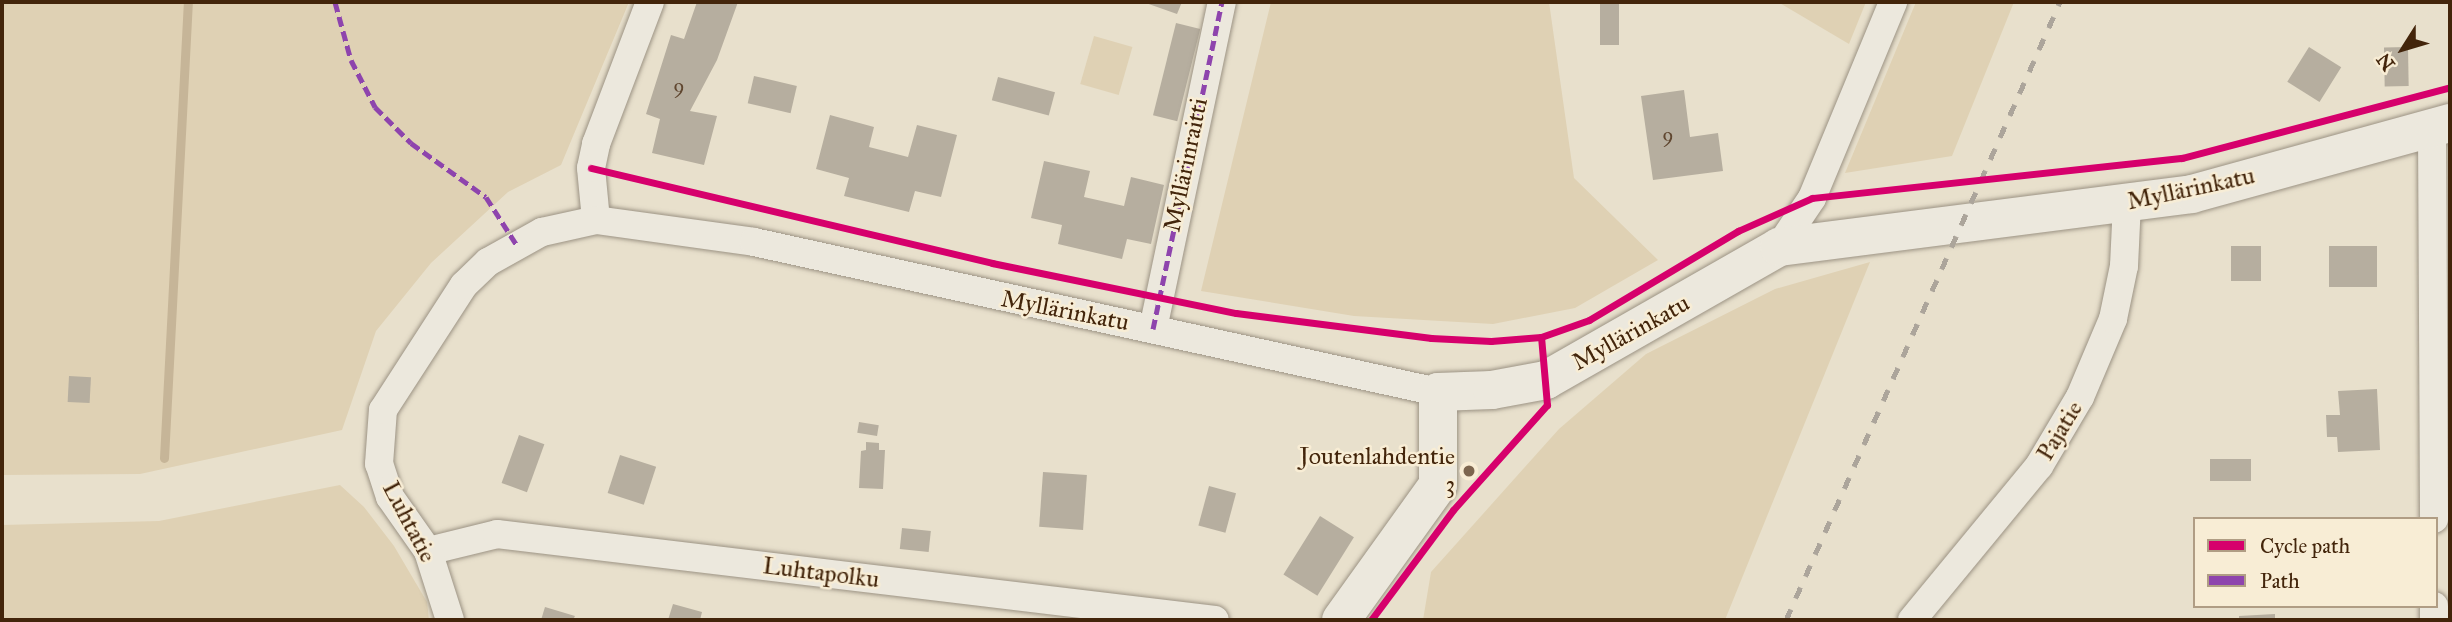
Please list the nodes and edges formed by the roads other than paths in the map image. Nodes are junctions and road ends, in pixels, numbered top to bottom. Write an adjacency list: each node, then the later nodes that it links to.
1 (650, 2): 6 (street)
2 (1222, 2): 8 (street, Myllärinraitti)
3 (1893, 2): 7 (street)
4 (2441, 126): 5 (street, Myllärinkatu); 10 (street)
5 (2127, 203): 7 (street, Myllärinkatu); 15 (street, Pajatie)
6 (596, 220): 8 (street, Myllärinkatu); 11 (street, Luhtatie)
7 (1779, 247): 9 (street, Myllärinkatu)
8 (1153, 329): 9 (street, Myllärinkatu)
9 (1438, 392): 14 (street)
10 (2434, 517)
11 (428, 551): 12 (street, Luhtatie); 13 (street, Luhtapolku)
12 (450, 620)
13 (1215, 620)
14 (1341, 620)
15 (1912, 620)

